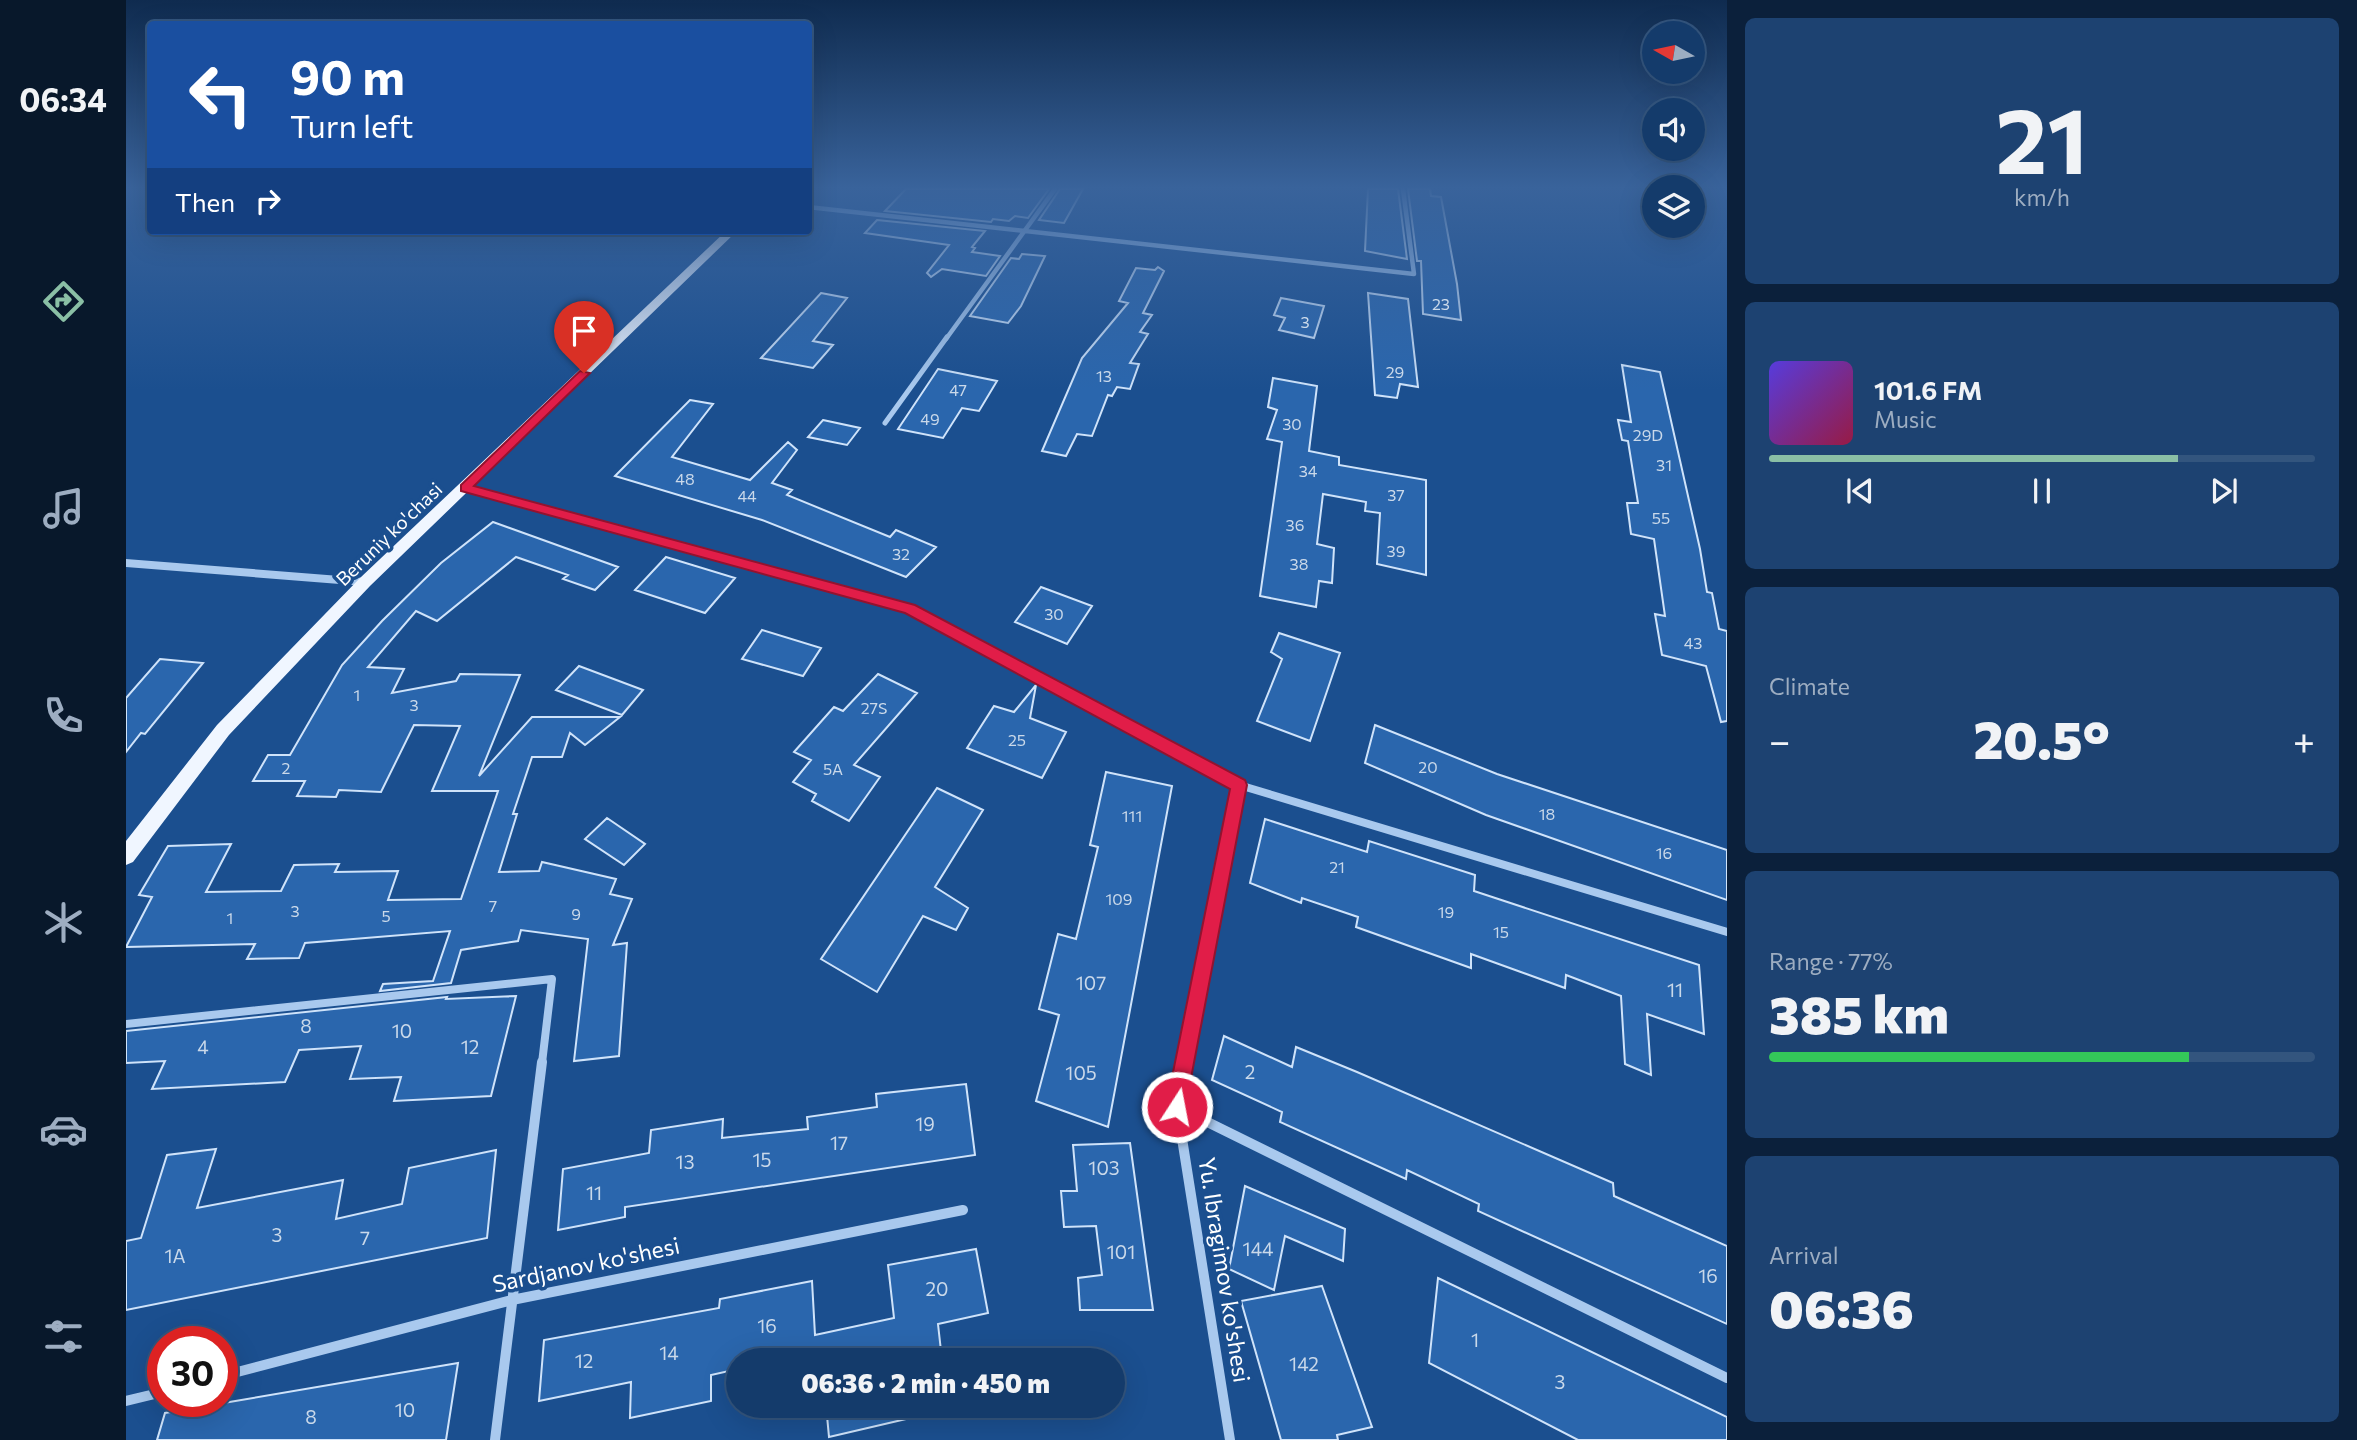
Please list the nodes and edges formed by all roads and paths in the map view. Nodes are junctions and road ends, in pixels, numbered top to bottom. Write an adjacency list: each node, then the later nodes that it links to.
1 (706, 256): 6 (main road, Beruniy ko'chasi)
2 (1006, 256): 5 (street)
3 (1254, 256): 4 (street)
4 (1412, 256)
5 (884, 423)
6 (465, 488): 8 (main road, Beruniy ko'chasi); 9 (street)
7 (126, 564): 8 (street)
8 (365, 582): 10 (main road, Beruniy ko'chasi)
9 (1239, 785): 11 (street); 13 (street, Yu. Ibragimov ko'shesi)
10 (126, 856)
11 (1727, 932)
12 (126, 1024): 15 (street)
13 (1177, 1107): 17 (street); 21 (street, Yu. Ibragimov ko'shesi)
14 (962, 1210): 15 (street, Sardjanov ko'shesi)
15 (512, 1300): 16 (street, Sardjanov ko'shesi); 20 (street)
16 (238, 1372)
17 (1727, 1378)
18 (147, 1396): 19 (street)
19 (126, 1401)
20 (495, 1440)
21 (1230, 1440)

